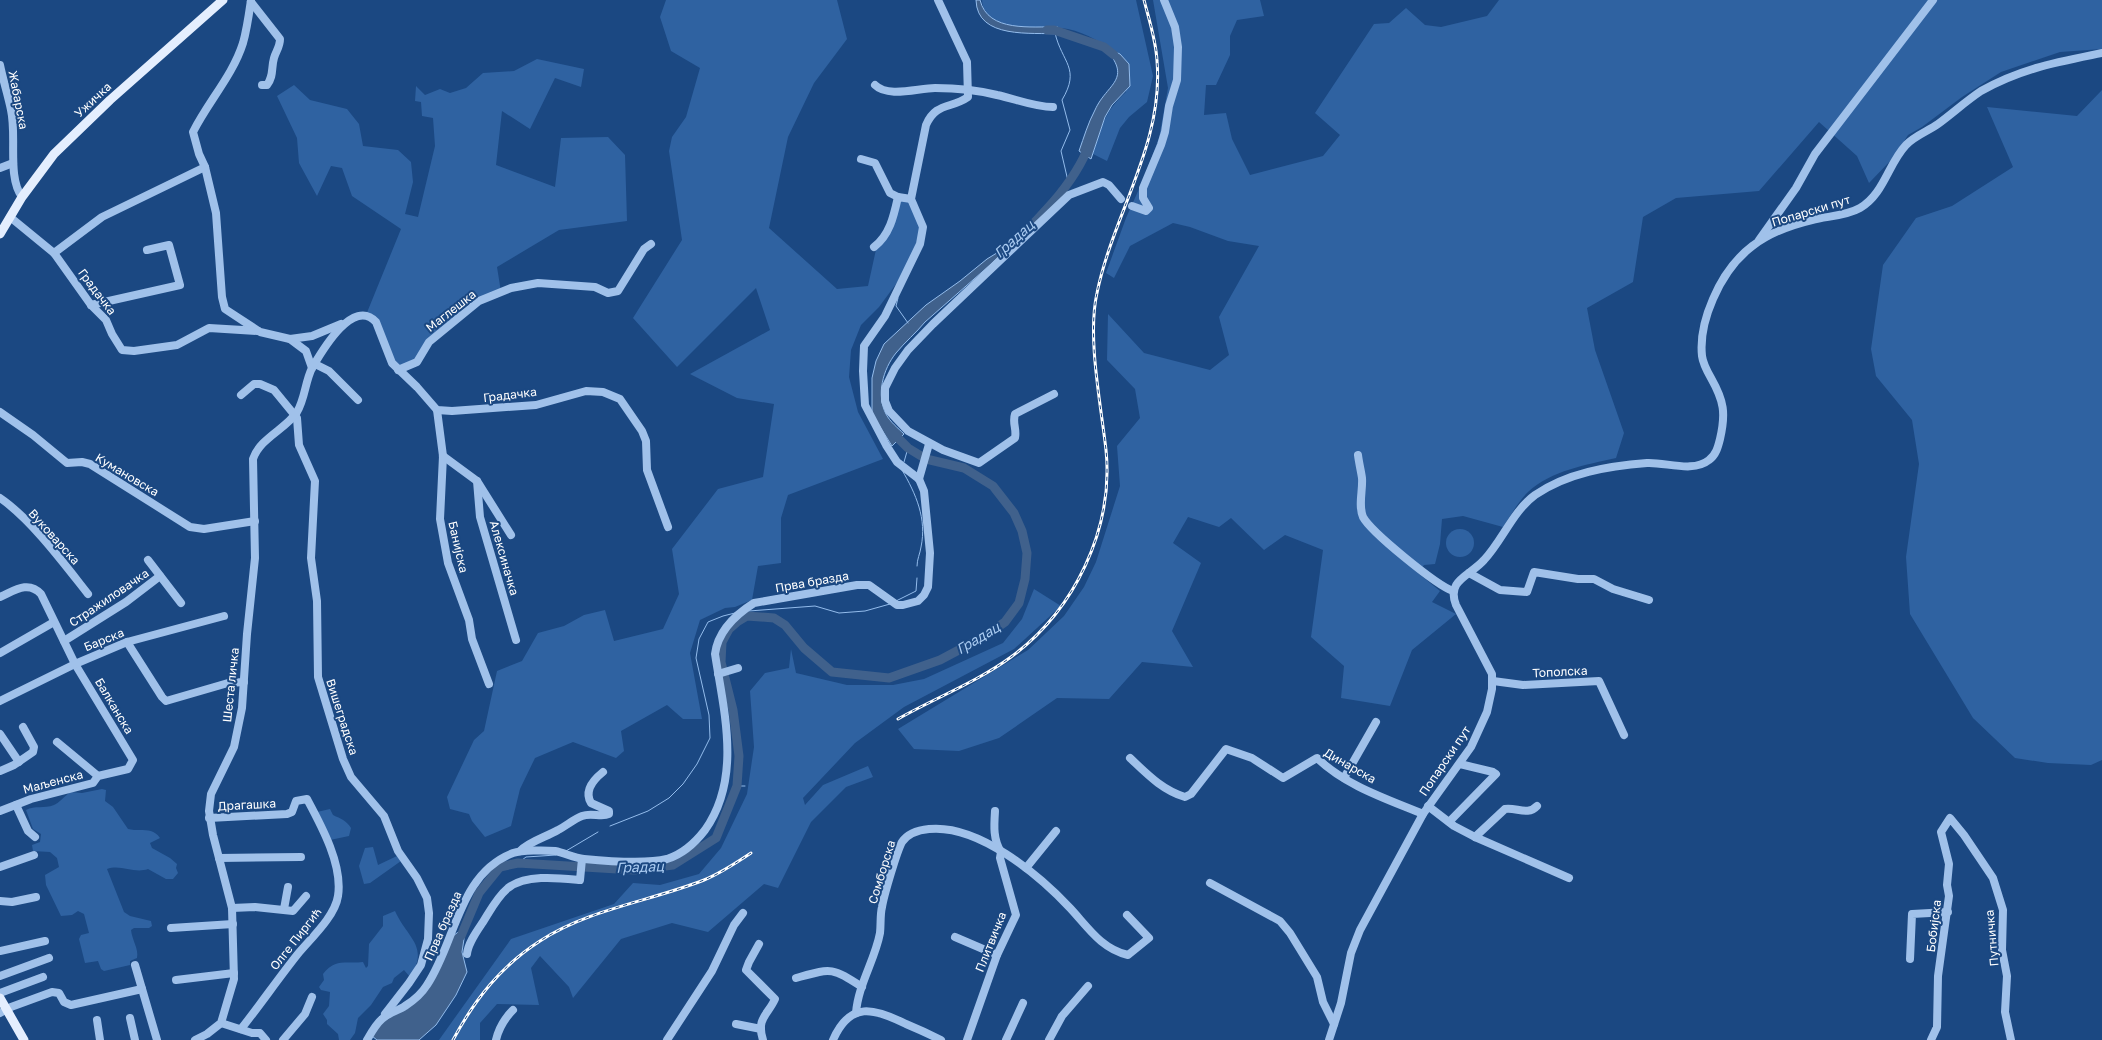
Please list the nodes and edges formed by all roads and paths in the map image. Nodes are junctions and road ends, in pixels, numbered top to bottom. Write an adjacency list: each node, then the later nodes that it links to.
1 (223, 0): 16 (main road, Ужичка)
2 (938, 0): 10 (street)
3 (1164, 0): 20 (street)
4 (1932, 0): 23 (street)
5 (251, 1): 8 (street); 14 (street)
6 (2102, 53): 23 (street, Попарски пут)
7 (0, 65): 13 (street, Жабарска)
8 (262, 85)
9 (875, 85): 10 (street)
10 (969, 91): 11 (street); 18 (street)
11 (1054, 107)
12 (860, 159): 17 (street)
13 (13, 164): 15 (street); 16 (street, Жабарска)
14 (205, 167): 27 (street); 30 (street)
15 (0, 168)
16 (22, 197): 21 (main road, Ужичка)
17 (898, 197): 18 (street); 25 (street)
18 (911, 199): 43 (street)
19 (1121, 199): 40 (street)
20 (1132, 206)
21 (10, 217): 22 (main road, Ужичка); 27 (street, Градачка)
22 (0, 234)
23 (1759, 240): 50 (street, Попарски пут)
24 (651, 244): 33 (street, Маглешка)
25 (874, 248)
26 (147, 250): 28 (street)
27 (54, 254): 28 (street, Градачка)
28 (91, 305): 30 (street, Градачка)
29 (343, 323): 31 (street); 32 (street); 33 (street)
30 (260, 332): 31 (street)
31 (290, 340): 32 (street)
32 (314, 366): 36 (street); 39 (street)
33 (398, 370): 37 (street)
34 (1054, 394): 40 (street)
35 (241, 395): 39 (street)
36 (358, 400)
37 (436, 410): 42 (street, Банијска); 47 (street, Градачка)
38 (0, 412): 46 (street, Кумановска)
39 (294, 415): 46 (street, Шеста личка); 144 (street, Вишеградска)
40 (928, 445): 43 (street)
41 (1358, 455): 52 (street)
42 (443, 456): 44 (street); 68 (street, Банијска)
43 (919, 479): 65 (street, Прва бразда)
44 (477, 481): 48 (street); 59 (street, Алексиначка)
45 (0, 498): 53 (street, Вуковарска)
46 (255, 521): 67 (street, Шеста личка)
47 (668, 527)
48 (511, 535)
49 (148, 560): 51 (street)
50 (1469, 573): 52 (street, Попарски пут); 55 (street)
51 (160, 576): 56 (street); 60 (street, Стражиловачка)
52 (1453, 591): 66 (street, Попарски пут)
53 (88, 594)
54 (0, 597): 58 (street)
55 (1649, 600)
56 (181, 603)
57 (224, 616): 61 (street, Барска)
58 (54, 622): 60 (street, Стражиловачка); 62 (street, Стражиловачка)
59 (516, 640)
60 (64, 641): 63 (street, Балканска)
61 (127, 642): 63 (street, Барска); 67 (street)
62 (0, 653)
63 (75, 664): 69 (street, Барска); 76 (street, Балканска)
64 (734, 670): 65 (street)
65 (718, 674): 103 (street, Прва бразда)
66 (1492, 681): 73 (street, Тополска); 78 (street, Попарски пут)
67 (244, 682): 90 (street, Шеста личка)
68 (489, 684)
69 (0, 701)
70 (1376, 722): 82 (street)
71 (23, 727): 77 (street)
72 (0, 734): 77 (street)
73 (1624, 735)
74 (57, 742): 81 (street)
75 (1130, 758): 82 (street, Динарска)
76 (133, 760): 81 (street, Маљенска)
77 (19, 762): 79 (street)
78 (1460, 764): 85 (street, Попарски пут); 92 (street)
79 (0, 771)
80 (603, 772): 96 (street)
81 (98, 776): 84 (street, Маљенска)
82 (1344, 778): 89 (street, Динарска)
83 (307, 799): 90 (street, Драгашка); 149 (street, Олге Пиргић)
84 (16, 805): 87 (street, Маљенска); 94 (street)
85 (1428, 806): 89 (street, Попарски пут); 92 (street)
86 (1537, 806): 95 (street)
87 (0, 811)
88 (995, 811): 99 (street, Плитвичка)
89 (1423, 814): 148 (street, Попарски пут)
90 (209, 818): 102 (street, Шеста личка)
91 (1950, 818): 114 (street, Бобијска); 169 (street, Путничка)
92 (1449, 822): 95 (street)
93 (1056, 831): 105 (street)
94 (35, 837)
95 (1476, 837): 106 (street)
96 (536, 841): 97 (street); 98 (street)
97 (520, 851): 98 (street, Прва бразда); 144 (street, Прва бразда)
98 (539, 852): 103 (street, Прва бразда)
99 (1001, 852): 105 (street); 124 (street, Плитвичка); 134 (street, Сомборска)
100 (34, 855): 104 (street)
101 (301, 856): 102 (street)
102 (219, 858): 112 (street, Шеста личка)
103 (582, 861): 123 (street)
104 (0, 867)
105 (1026, 868): 116 (street)
106 (1569, 878)
107 (1210, 883): 148 (street)
108 (288, 887): 113 (street)
109 (306, 896): 113 (street)
110 (36, 898): 111 (street)
111 (0, 901)
112 (232, 908): 113 (street); 117 (street, Шеста личка)
113 (284, 909)
114 (1948, 912): 126 (street); 168 (street, Бобијска)
115 (743, 913): 160 (street)
116 (1127, 915)
117 (234, 924): 118 (street); 128 (street, Шеста личка)
118 (171, 928)
119 (955, 938): 124 (street)
120 (45, 941): 122 (street)
121 (759, 944): 150 (street)
122 (0, 951)
123 (467, 954)
124 (997, 955): 164 (street, Плитвичка)
125 (49, 958): 129 (street)
126 (1910, 959)
127 (135, 965): 135 (street)
128 (234, 973): 132 (street); 146 (street, Шеста личка)
129 (0, 976)
130 (43, 977): 136 (street)
131 (796, 978): 134 (street)
132 (176, 980)
133 (1088, 986): 166 (street)
134 (862, 987): 142 (street, Сомборска)
135 (142, 989): 141 (street); 154 (street)
136 (0, 993)
137 (312, 997): 157 (street)
138 (0, 998): 141 (main road)
139 (1023, 1003): 165 (street)
140 (513, 1010): 159 (street)
141 (3, 1011): 151 (main road)
142 (856, 1013): 162 (street); 163 (street)
143 (130, 1018): 153 (street)
144 (381, 1019): 158 (street, Прва бразда)
145 (97, 1020): 152 (street)
146 (221, 1023): 149 (street); 155 (street)
147 (736, 1024): 150 (street)
148 (1334, 1024): 167 (street, Попарски пут)
149 (242, 1029): 156 (street)
150 (761, 1029): 161 (street)
151 (24, 1040)
152 (100, 1040)
153 (135, 1040)
154 (157, 1040)
155 (195, 1040)
156 (266, 1040)
157 (283, 1040)
158 (367, 1040)
159 (496, 1040)
160 (667, 1040)
161 (763, 1040)
162 (833, 1040)
163 (941, 1040)
164 (967, 1040)
165 (1006, 1040)
166 (1048, 1040)
167 (1328, 1040)
168 (1931, 1040)
169 (2011, 1040)

